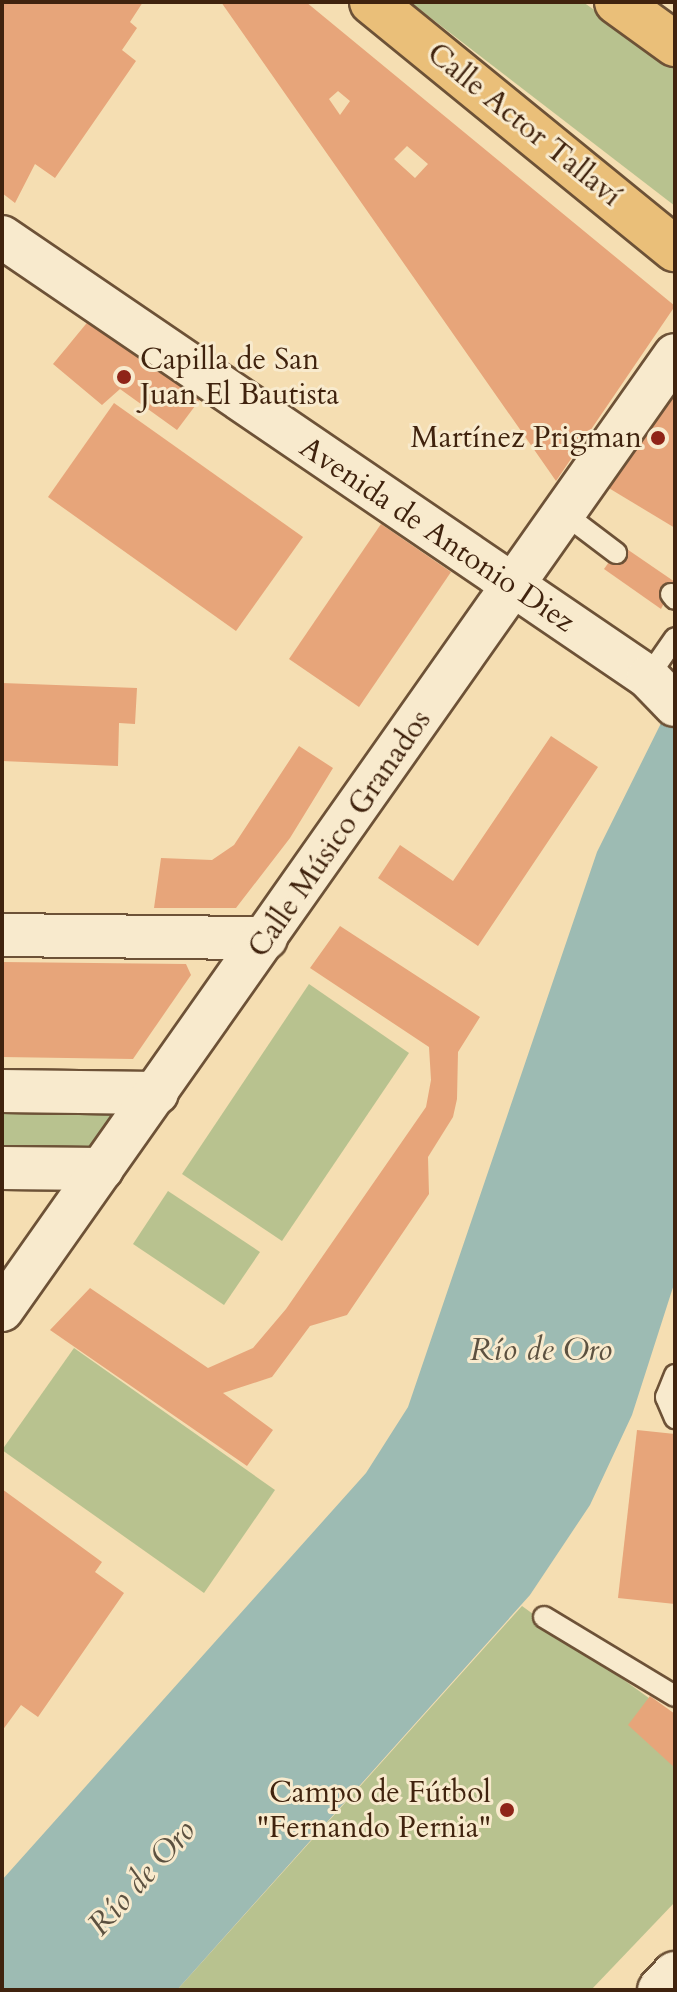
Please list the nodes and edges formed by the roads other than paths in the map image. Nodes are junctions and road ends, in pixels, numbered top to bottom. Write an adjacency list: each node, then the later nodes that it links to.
1 (372, 2): 5 (main road, Calle Actor Tallaví)
2 (617, 2): 3 (main road)
3 (675, 44)
4 (2, 237): 9 (street, Avenida de Antonio Diez)
5 (675, 249)
6 (675, 355): 7 (street, Calle Músico Granados)
7 (566, 515): 8 (lane); 9 (street, Calle Músico Granados)
8 (616, 553)
9 (514, 589): 11 (street, Avenida de Antonio Diez); 13 (street, Calle Músico Granados)
10 (675, 638): 11 (lane)
11 (664, 695)
12 (2, 935): 13 (street)
13 (266, 938): 15 (street, Calle Músico Granados)
14 (2, 1091): 15 (street)
15 (157, 1093): 17 (street, Calle Músico Granados)
16 (2, 1168): 17 (street)
17 (102, 1169): 18 (street, Calle Músico Granados)
18 (2, 1310)
19 (675, 1375): 20 (lane)
20 (675, 1418)
21 (544, 1617): 22 (lane)
22 (675, 1696)
23 (675, 1974): 24 (street)
24 (660, 1990)

